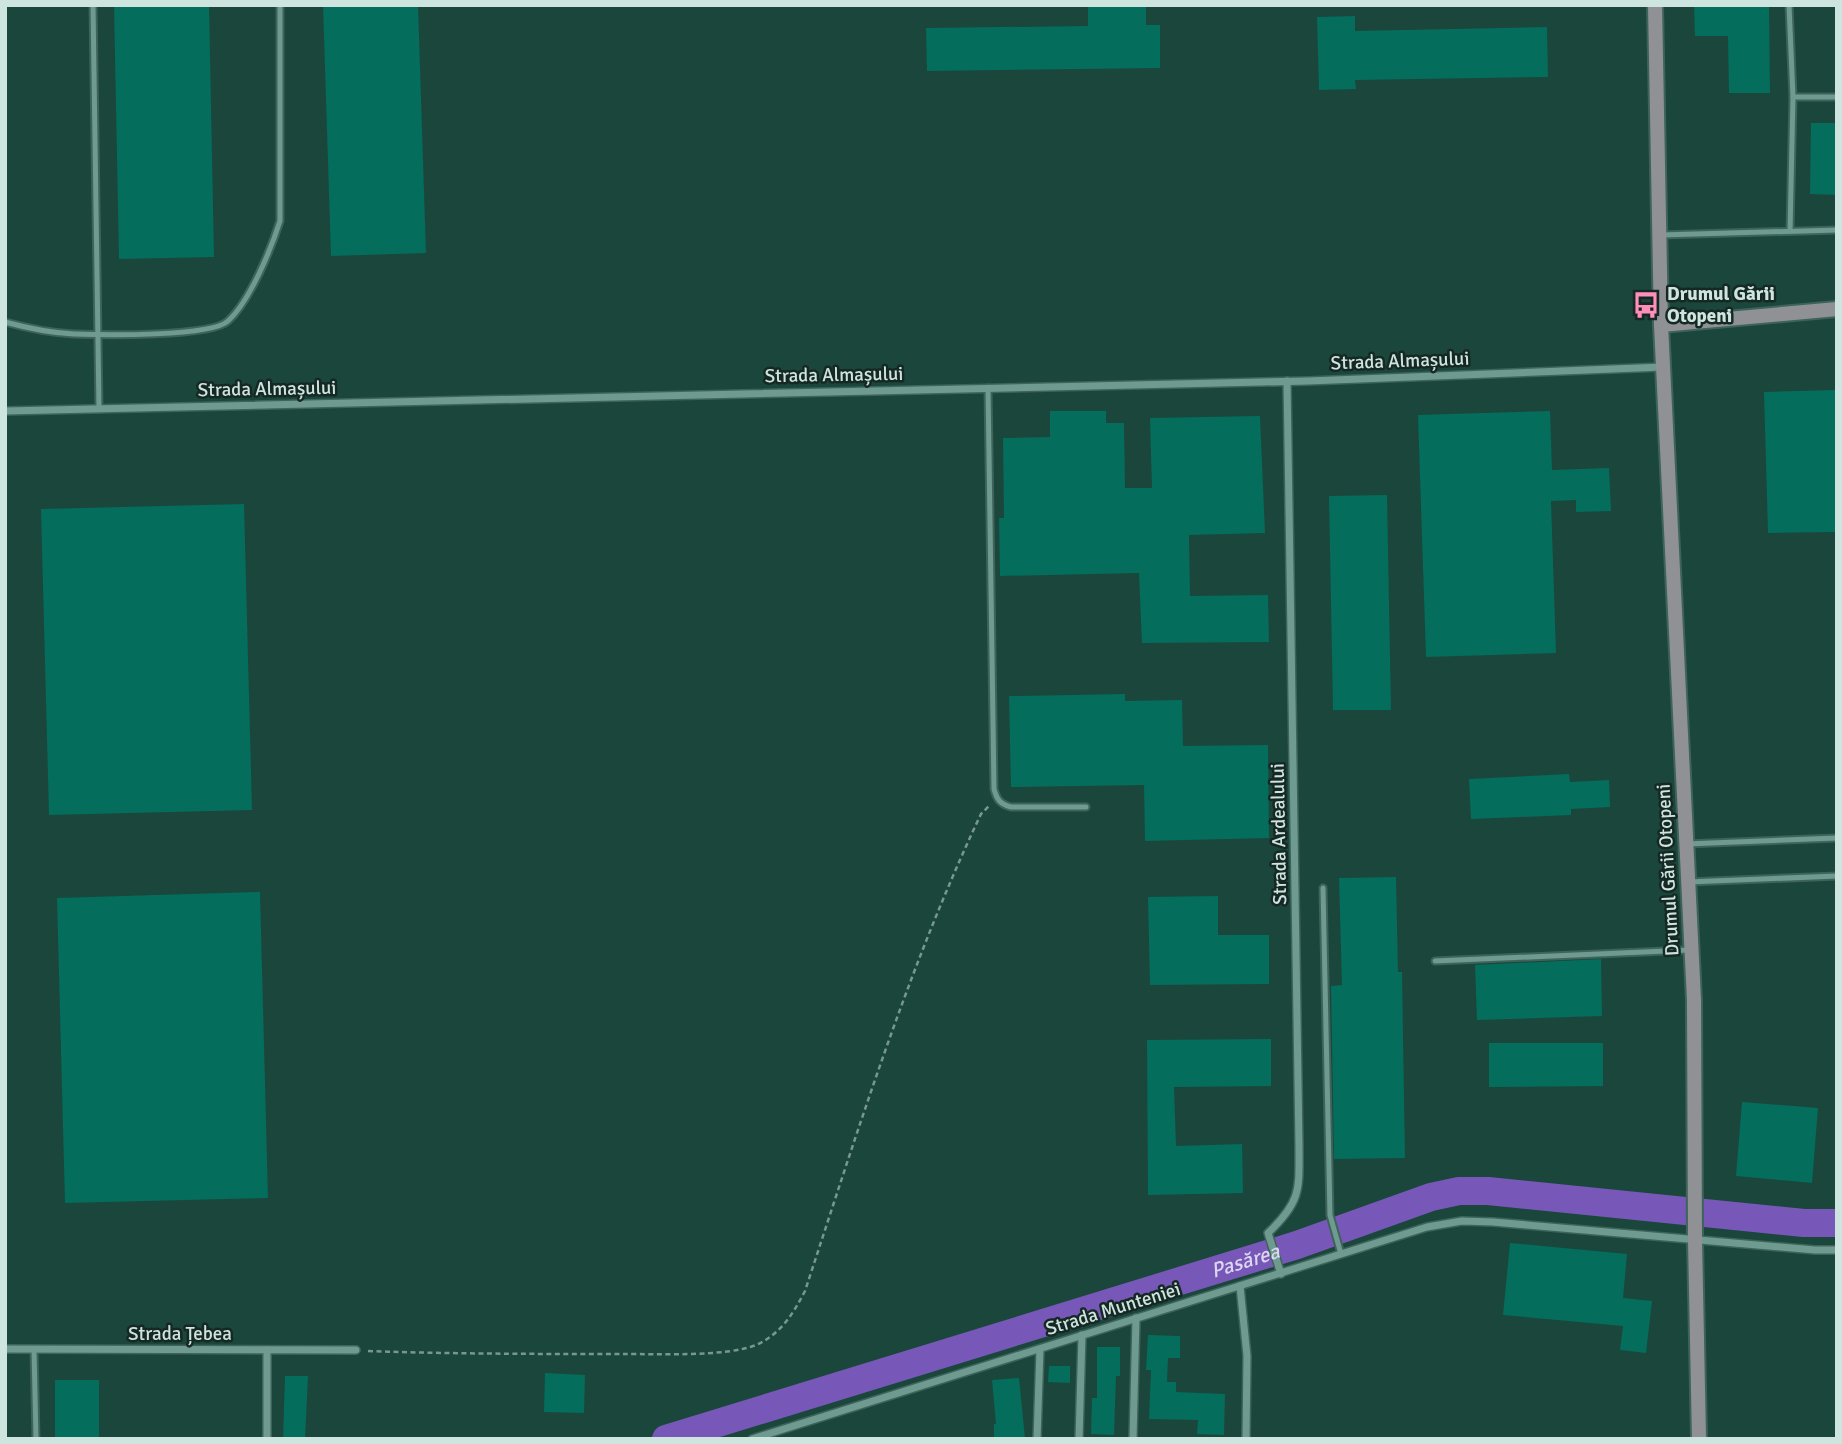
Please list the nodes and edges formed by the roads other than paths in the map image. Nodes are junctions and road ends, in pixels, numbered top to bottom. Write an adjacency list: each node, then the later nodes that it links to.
1 (93, 5): 13 (lane)
2 (280, 5): 13 (lane)
3 (1655, 5): 9 (main road, Drumul Gării Otopeni)
4 (1789, 5): 5 (lane)
5 (1793, 97): 6 (lane); 8 (lane)
6 (1837, 97)
7 (1837, 230): 8 (lane)
8 (1790, 231): 9 (lane)
9 (1659, 235): 12 (main road, Drumul Gării Otopeni)
10 (1837, 309): 12 (main road)
11 (5, 321): 13 (lane)
12 (1661, 325): 14 (main road, Drumul Gării Otopeni)
13 (98, 333): 17 (lane)
14 (1663, 367): 15 (street, Strada Almașului); 21 (main road, Drumul Gării Otopeni)
15 (1287, 381): 16 (street, Strada Almașului); 30 (street, Strada Ardealului)
16 (988, 388): 17 (street, Strada Almașului); 19 (lane)
17 (99, 409): 18 (street, Strada Almașului)
18 (5, 411)
19 (1086, 807)
20 (1837, 838): 21 (lane)
21 (1686, 844): 23 (main road, Drumul Gării Otopeni)
22 (1837, 876): 23 (lane)
23 (1688, 883): 25 (main road, Drumul Gării Otopeni)
24 (1323, 888): 29 (lane)
25 (1692, 950): 26 (lane); 27 (main road, Drumul Gării Otopeni)
26 (1435, 961)
27 (1695, 1240): 28 (street, Strada Munteniei); 29 (street, Strada Munteniei); 46 (main road, Drumul Gării Otopeni)
28 (1837, 1250)
29 (1341, 1254): 30 (street, Strada Munteniei)
30 (1281, 1274): 31 (street, Strada Munteniei)
31 (1240, 1286): 32 (street, Strada Munteniei); 45 (street)
32 (1136, 1318): 33 (street, Strada Munteniei); 44 (street)
33 (1082, 1335): 36 (street, Strada Munteniei); 43 (street)
34 (5, 1349): 35 (street, Strada Țebea)
35 (34, 1349): 37 (street, Strada Țebea); 39 (lane)
36 (1040, 1349): 41 (street, Strada Munteniei); 42 (street)
37 (267, 1350): 38 (street, Strada Țebea); 40 (street)
38 (356, 1350)
39 (36, 1439)
40 (267, 1439)
41 (752, 1439)
42 (1037, 1439)
43 (1079, 1439)
44 (1133, 1439)
45 (1246, 1439)
46 (1699, 1439)

